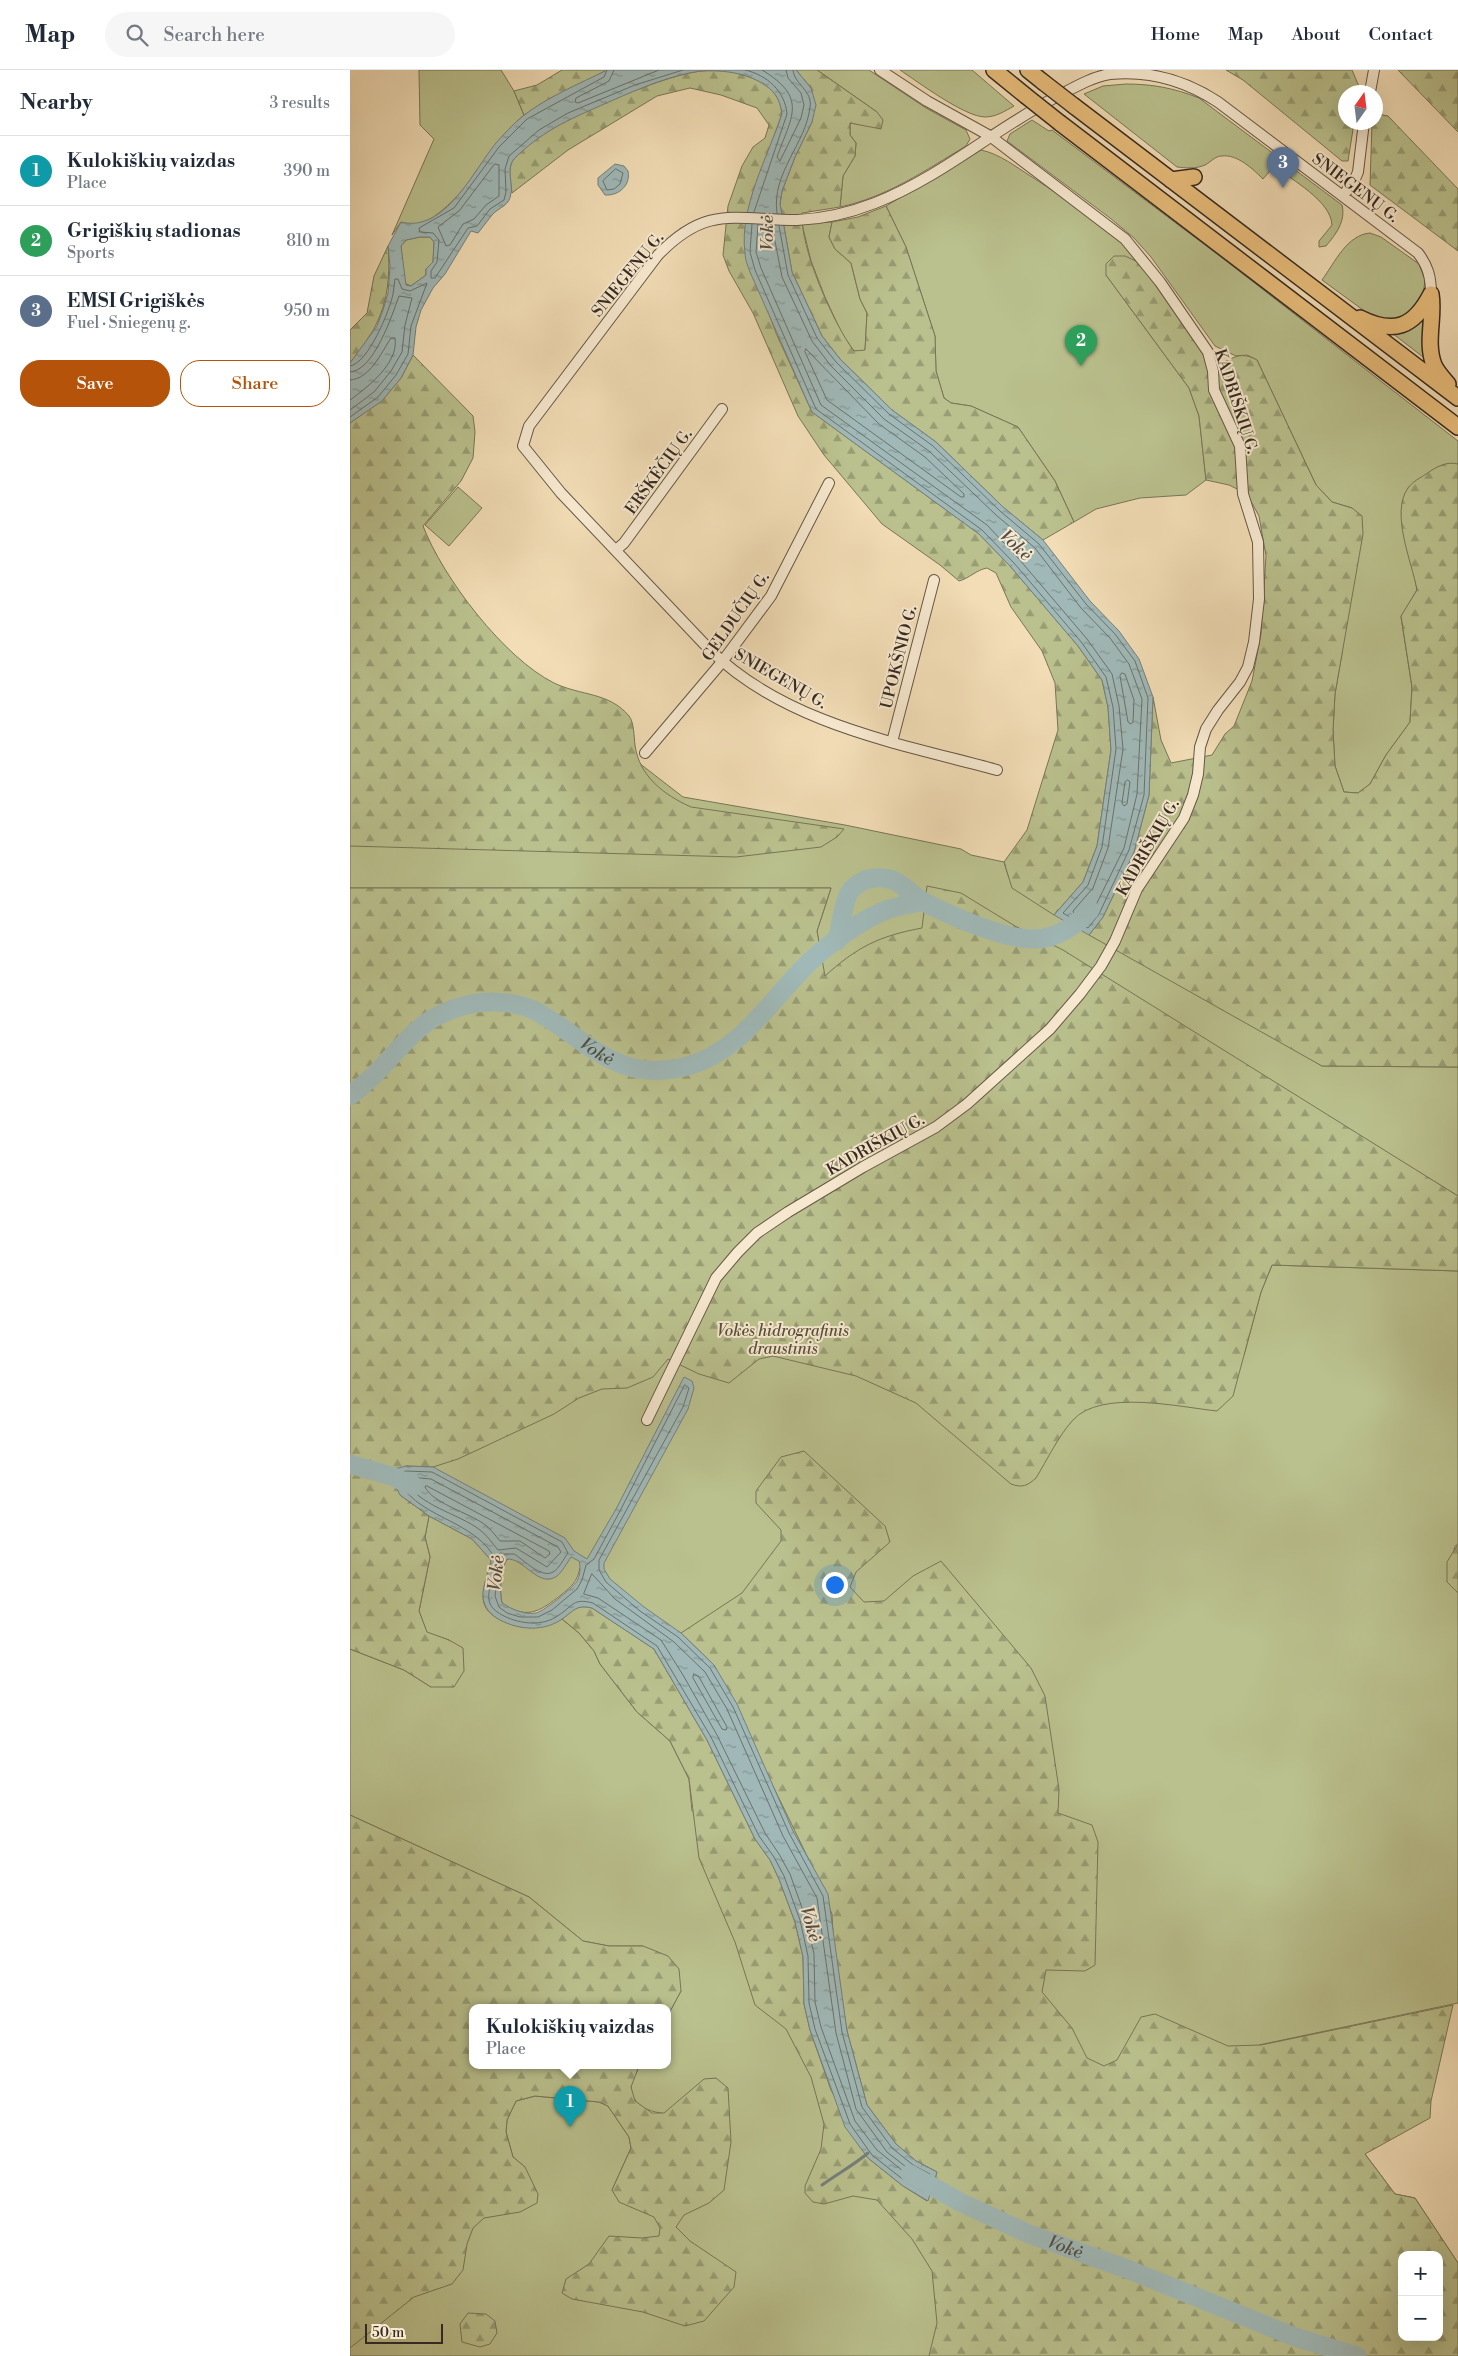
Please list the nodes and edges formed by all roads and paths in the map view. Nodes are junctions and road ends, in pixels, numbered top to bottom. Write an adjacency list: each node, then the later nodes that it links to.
1 (880, 70): 7 (street, KADRIŠKIŲ G.)
2 (994, 70): 15 (highway, bridge)
3 (1028, 70): 9 (highway, bridge)
4 (1374, 70): 5 (street)
5 (1371, 85)
6 (1363, 130): 10 (street)
7 (990, 136): 10 (street, SNIEGENŲ G.); 17 (street, SNIEGENŲ G.); 23 (street, KADRIŠKIŲ G.)
8 (1194, 177): 9 (highway)
9 (1171, 180): 12 (highway)
10 (1343, 196): 11 (street, SNIEGENŲ G.)
11 (1431, 294): 12 (highway); 13 (highway)
12 (1338, 307): 13 (highway)
13 (1458, 398)
14 (722, 409): 17 (street, ERŠKĖČIŲ G.)
15 (1458, 427)
16 (829, 482): 19 (street, GELDUČIŲ G.)
17 (616, 550): 19 (street, SNIEGENŲ G.)
18 (934, 580): 20 (street, UPOKŠNIO G.)
19 (722, 662): 20 (street, SNIEGENŲ G.); 21 (street, GELDUČIŲ G.)
20 (892, 742): 22 (street, SNIEGENŲ G.)
21 (645, 753)
22 (997, 770)
23 (647, 1420)

